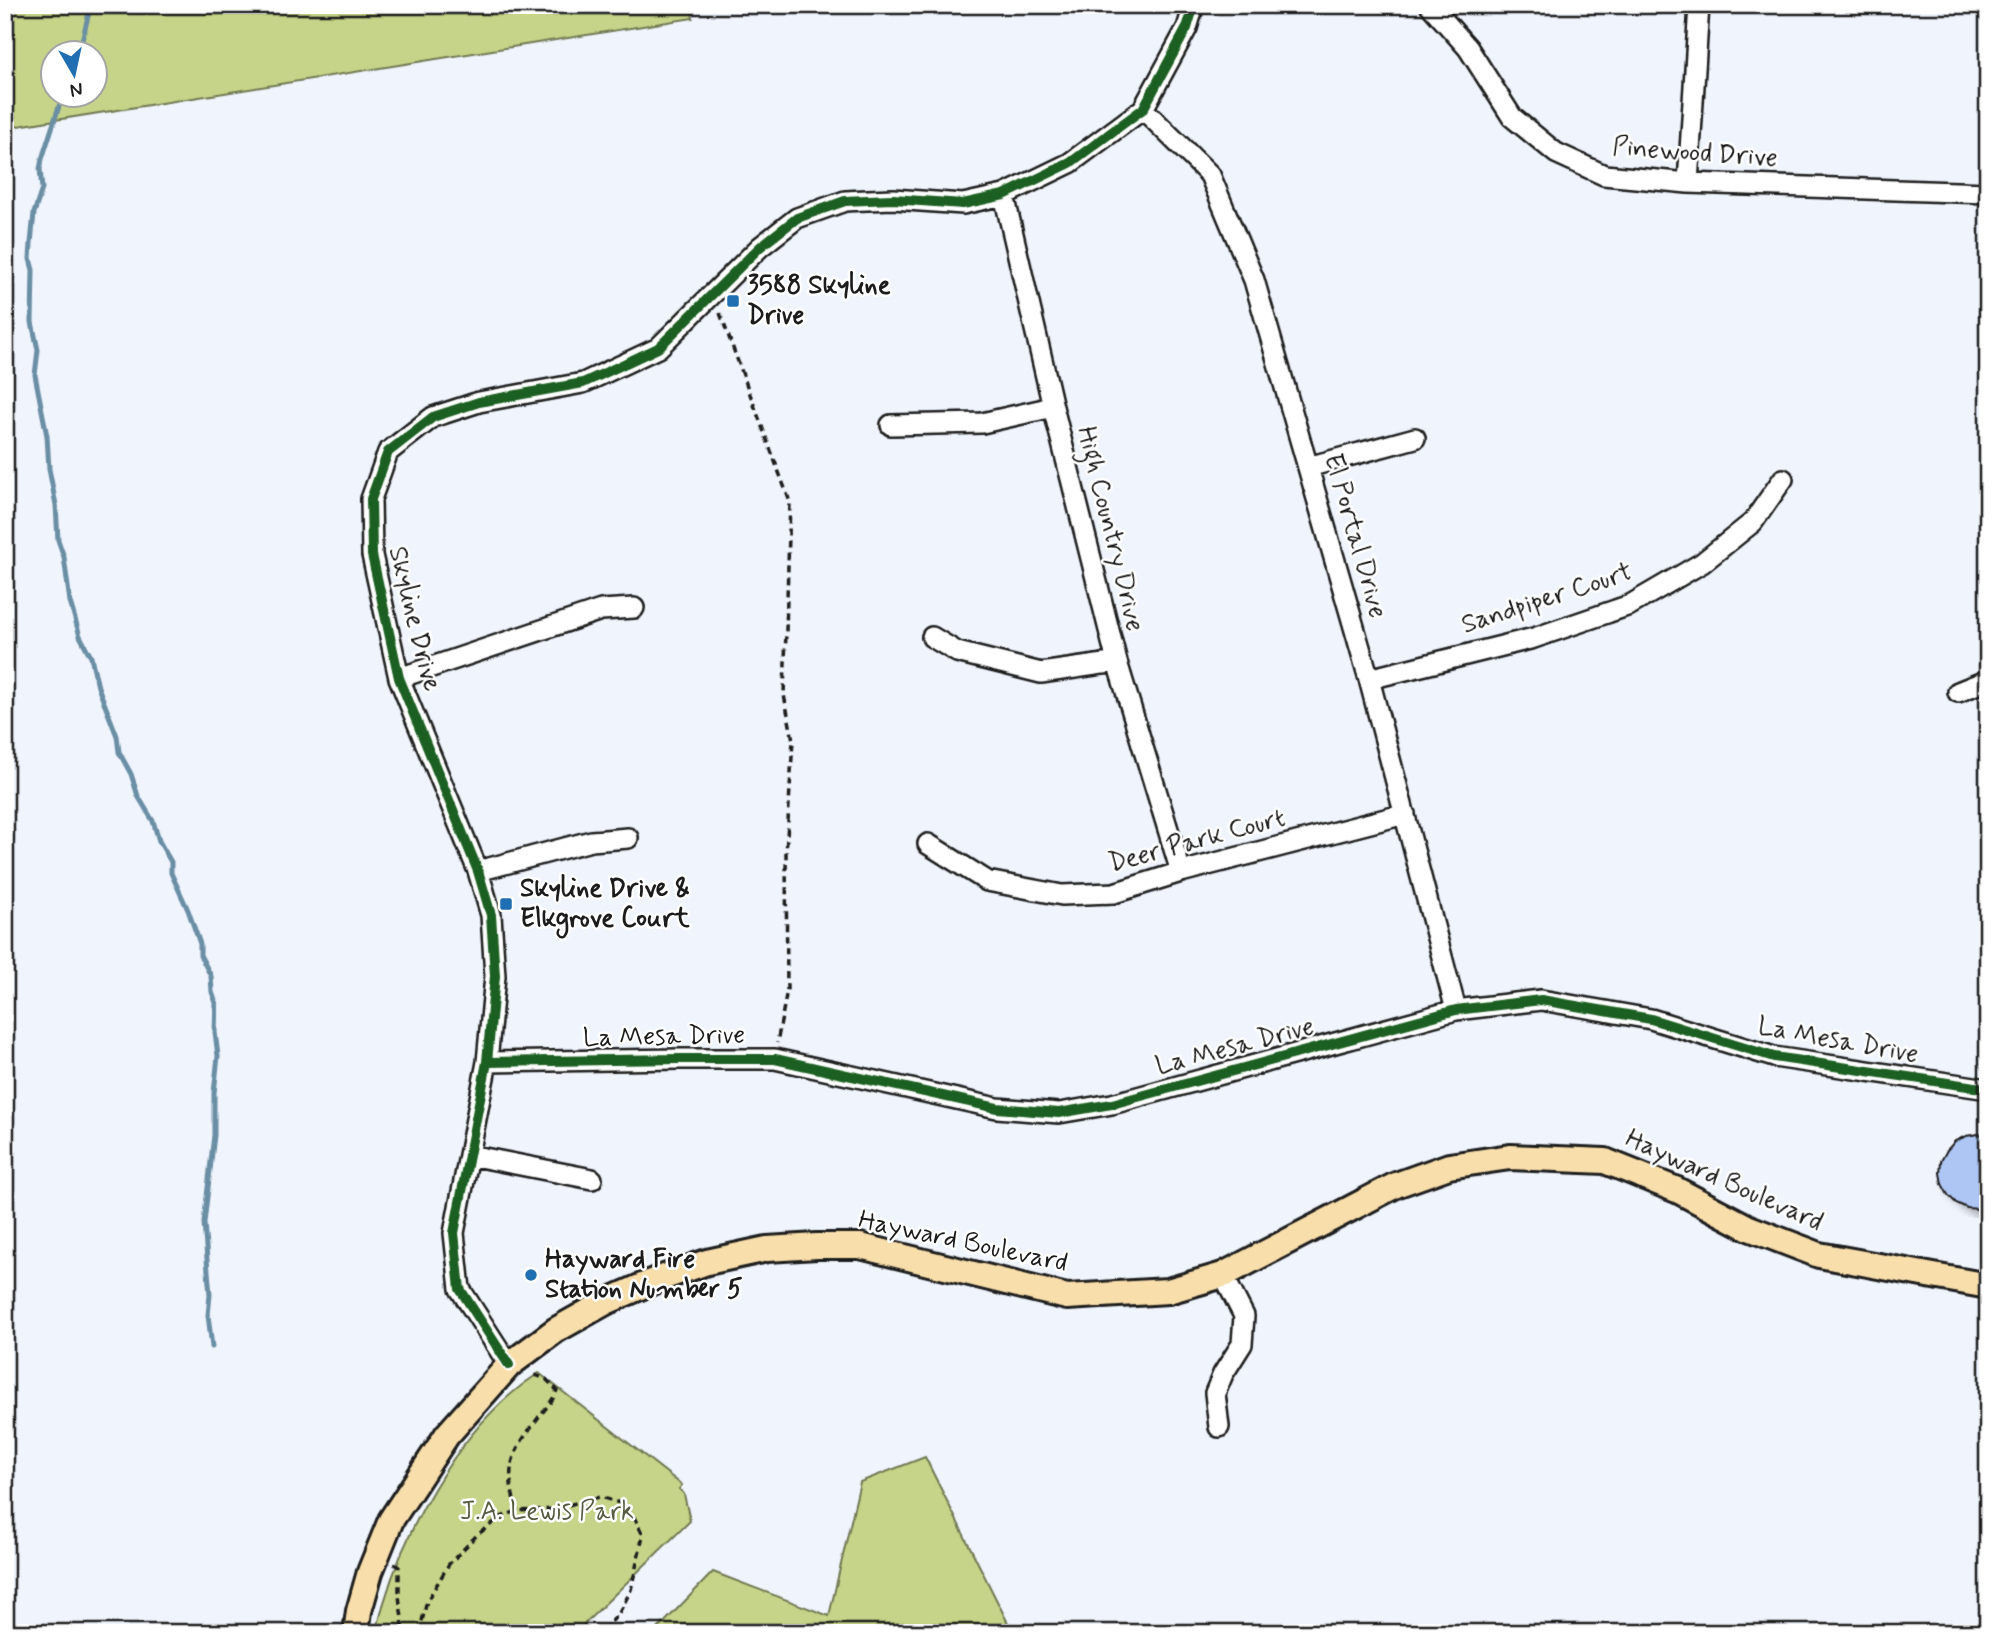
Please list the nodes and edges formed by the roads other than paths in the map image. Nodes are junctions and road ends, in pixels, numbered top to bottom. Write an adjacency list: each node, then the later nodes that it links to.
1 (1194, 5): 4 (street, Skyline Drive)
2 (1430, 5): 5 (street, Pinewood Drive)
3 (1699, 5): 5 (street)
4 (1143, 109): 7 (street, Skyline Drive); 11 (street, El Portal Drive)
5 (1689, 183): 6 (street, Pinewood Drive)
6 (1988, 193)
7 (1004, 195): 8 (street, High Country Drive); 16 (street, Skyline Drive)
8 (1053, 407): 9 (street); 15 (street, High Country Drive)
9 (891, 425)
10 (1415, 438): 11 (street)
11 (1308, 467): 17 (street, El Portal Drive)
12 (1783, 478): 17 (street, Sandpiper Court)
13 (634, 608): 16 (street)
14 (932, 637): 15 (street)
15 (1117, 662): 24 (street, High Country Drive)
16 (399, 678): 23 (street, Skyline Drive)
17 (1369, 679): 20 (street, El Portal Drive)
18 (1988, 680): 19 (street)
19 (1958, 692)
20 (1405, 814): 24 (street, Deer Park Court); 25 (street, El Portal Drive)
21 (628, 838): 23 (street)
22 (928, 844): 24 (street, Deer Park Court)
23 (478, 871): 26 (street, Skyline Drive)
24 (1181, 872)
25 (1456, 1010): 26 (street, La Mesa Drive); 27 (street, La Mesa Drive)
26 (487, 1062): 28 (street, Skyline Drive)
27 (1988, 1089)
28 (469, 1155): 29 (street); 32 (street, Skyline Drive)
29 (592, 1179)
30 (1223, 1275): 31 (main road, Hayward Boulevard); 32 (main road, Hayward Boulevard); 33 (street)
31 (1988, 1286)
32 (509, 1365): 34 (main road, Hayward Boulevard)
33 (1219, 1427)
34 (356, 1633)

